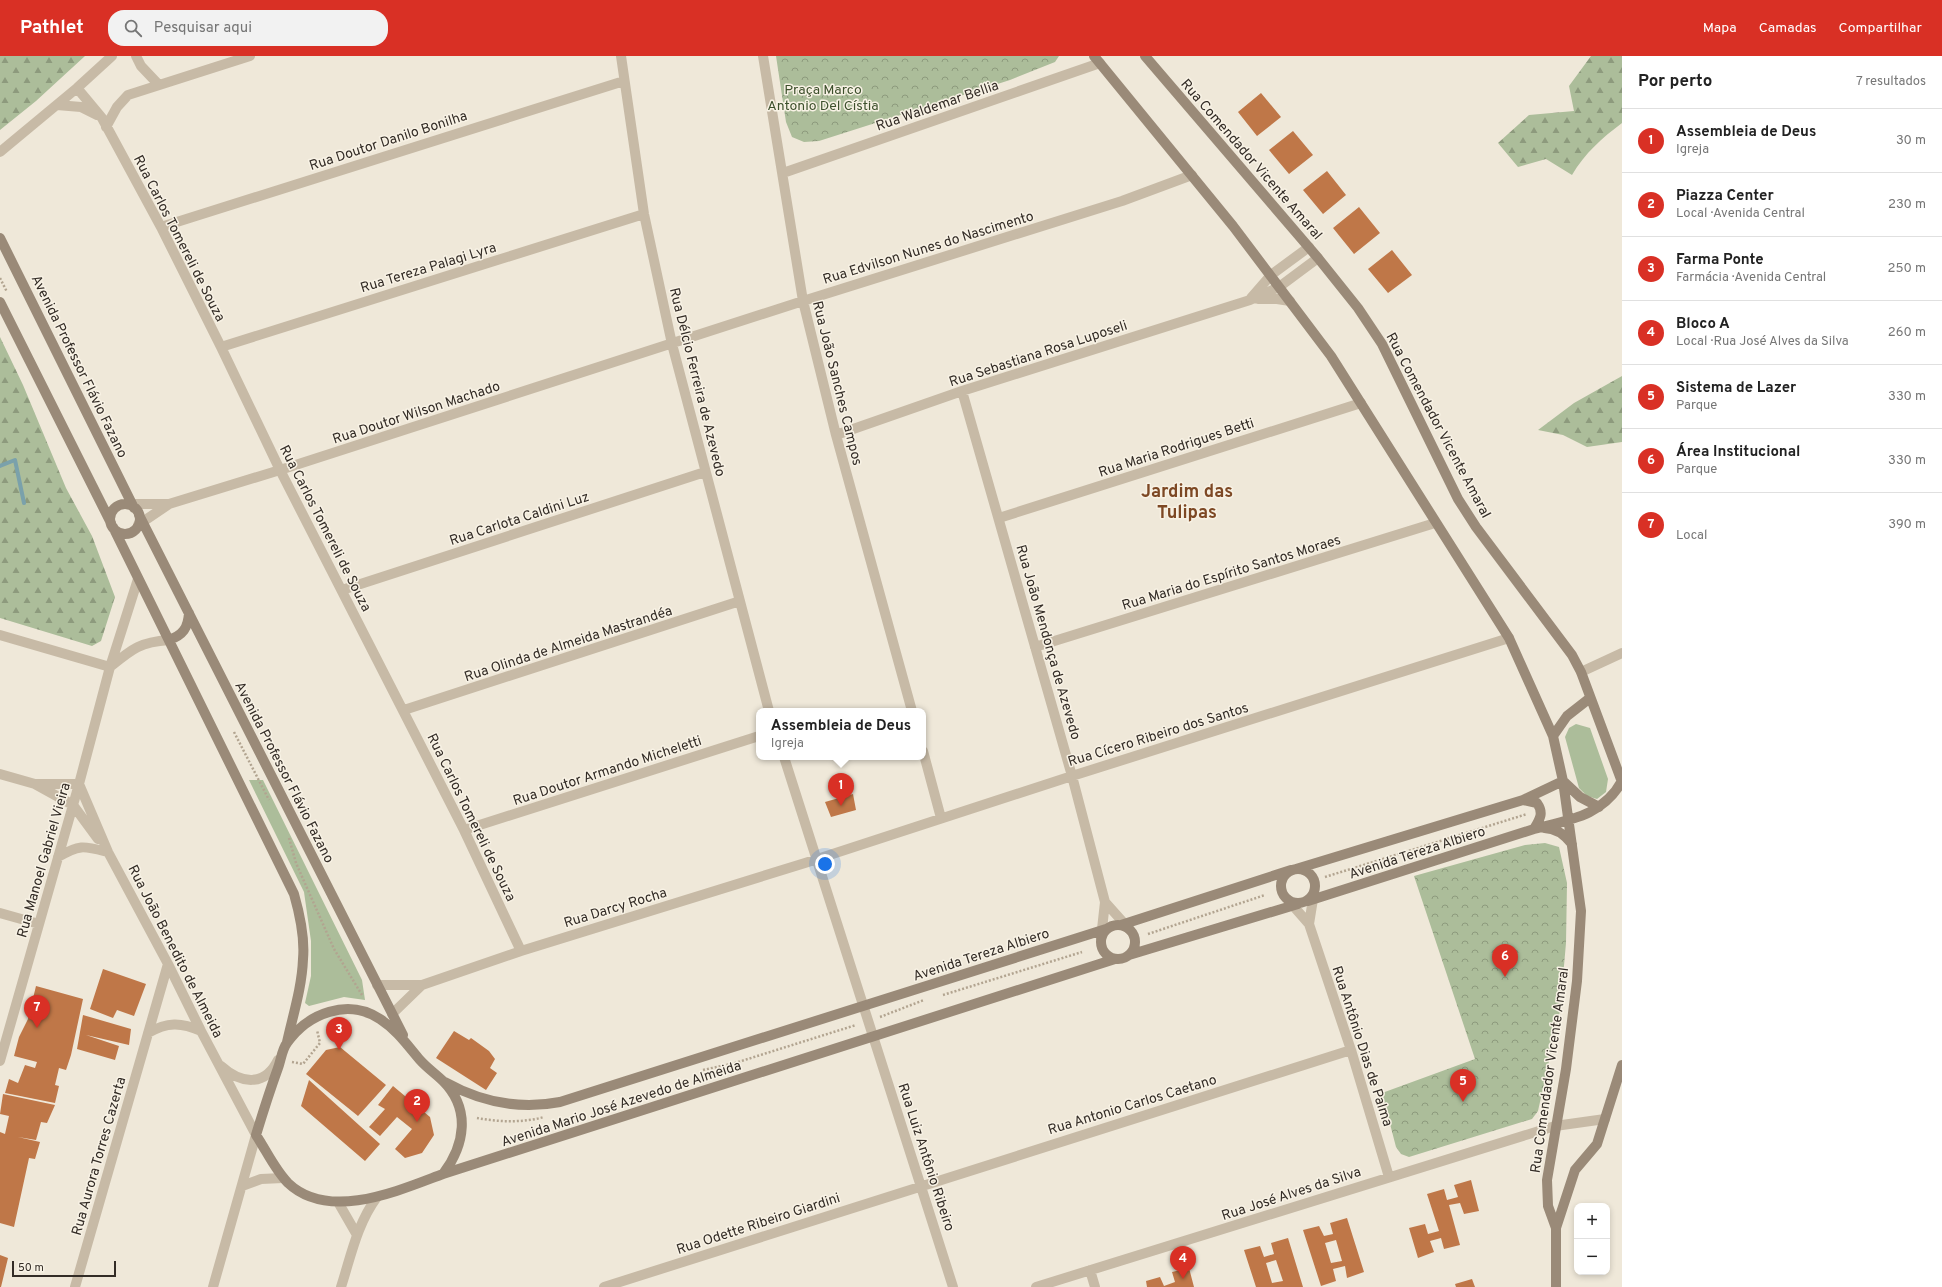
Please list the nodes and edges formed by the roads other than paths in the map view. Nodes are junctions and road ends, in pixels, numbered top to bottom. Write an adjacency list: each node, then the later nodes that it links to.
1 (112, 56): 10 (street)
2 (136, 56): 9 (street)
3 (250, 56): 9 (street)
4 (621, 56): 8 (street, Rua Délcio Ferreira de Azevedo)
5 (763, 56): 14 (street, Rua João Sanches Campos)
6 (1145, 56): 19 (street, Rua Comendador Vicente Amaral)
7 (1097, 60): 14 (street, Rua Waldemar Bellia); 15 (street, Rua Comendador Vicente Amaral)
8 (624, 81): 16 (street, Rua Délcio Ferreira de Azevedo); 17 (street, Rua Doutor Danilo Bonilha)
9 (158, 84): 12 (street)
10 (77, 88): 11 (street); 12 (street, Rua Carlos Tomereli de Souza)
11 (58, 105): 12 (street); 13 (street)
12 (104, 123): 17 (street, Rua Carlos Tomereli de Souza)
13 (0, 152)
14 (783, 173): 24 (street, Rua João Sanches Campos)
15 (1192, 175): 21 (street, Rua Comendador Vicente Amaral); 24 (street, Rua Edvilson Nunes do Nascimento)
16 (644, 214): 27 (street, Rua Délcio Ferreira de Azevedo); 28 (street, Rua Tereza Palagi Lyra)
17 (161, 227): 28 (street, Rua Carlos Tomereli de Souza)
18 (0, 238): 35 (street, Avenida Professor Flávio Fazano)
19 (1309, 247): 20 (street, Rua Comendador Vicente Amaral); 21 (street)
20 (1318, 258): 22 (street, Rua Sebastiana Rosa Luposeli); 49 (street, Rua Comendador Vicente Amaral)
21 (1271, 275): 22 (street, Rua Comendador Vicente Amaral); 23 (street)
22 (1280, 287): 23 (street, Rua Sebastiana Rosa Luposeli); 25 (street, Rua Comendador Vicente Amaral)
23 (1250, 300): 25 (street, Rua Sebastiana Rosa Luposeli); 29 (street, Rua Sebastiana Rosa Luposeli)
24 (803, 301): 27 (street, Rua Edvilson Nunes do Nascimento); 31 (street, Rua João Sanches Campos)
25 (1290, 301): 30 (street, Rua Comendador Vicente Amaral)
26 (0, 302): 38 (street)
27 (672, 344): 32 (street, Rua Doutor Wilson Machado); 33 (street, Rua Délcio Ferreira de Azevedo)
28 (221, 347): 32 (street, Rua Carlos Tomereli de Souza)
29 (962, 391): 31 (street, Rua Sebastiana Rosa Luposeli); 36 (street, Rua João Mendonça de Azevedo)
30 (1361, 403): 36 (street, Rua Maria Rodrigues Betti); 37 (street, Rua Comendador Vicente Amaral)
31 (836, 435): 52 (street, Rua João Sanches Campos)
32 (280, 470): 34 (street, Rua Doutor Wilson Machado); 40 (street, Rua Carlos Tomereli de Souza)
33 (705, 472): 40 (street, Rua Carlota Caldini Luz); 41 (street, Rua Délcio Ferreira de Azevedo)
34 (169, 504): 35 (street, Rua Doutor Wilson Machado); 35 (street, Rua Doutor Wilson Machado)
35 (135, 513): 38 (street); 38 (street); 42 (street, Avenida Professor Flávio Fazano)
36 (999, 518): 46 (street, Rua João Mendonça de Azevedo)
37 (1435, 523): 44 (street, Rua Comendador Vicente Amaral); 46 (street, Rua Maria do Espírito Santos Moraes)
38 (112, 525): 39 (street)
39 (138, 579): 45 (street); 48 (street, Rua Manoel Gabriel Vieira)
40 (342, 590): 53 (street, Rua Carlos Tomereli de Souza)
41 (740, 602): 51 (street, Rua Délcio Ferreira de Azevedo); 53 (street, Rua Olinda de Almeida Mastrandéa)
42 (189, 613): 45 (street); 88 (street, Avenida Professor Flávio Fazano)
43 (0, 635): 48 (street)
44 (1509, 638): 55 (street, Rua Comendador Vicente Amaral); 60 (street, Rua Cícero Ribeiro dos Santos)
45 (169, 640): 48 (street); 96 (street)
46 (1035, 647): 60 (street, Rua João Mendonça de Azevedo)
47 (1622, 653): 49 (street)
48 (110, 667): 64 (street, Rua Manoel Gabriel Vieira)
49 (1581, 672): 50 (street, Rua Comendador Vicente Amaral)
50 (1591, 698): 54 (street); 54 (street); 62 (street, Rua Comendador Vicente Amaral)
51 (768, 708)
52 (911, 708)
53 (404, 710): 71 (street, Rua Carlos Tomereli de Souza)
54 (1567, 716): 55 (street)
55 (1553, 736): 61 (street, Rua Comendador Vicente Amaral)
56 (756, 737): 71 (street, Rua Doutor Armando Micheletti)
57 (785, 760): 75 (street)
58 (925, 760): 68 (street)
59 (0, 774): 63 (street, Rua João Benedito de Almeida)
60 (1072, 776): 68 (street, Rua Cícero Ribeiro dos Santos); 78 (street, Rua João Mendonça de Azevedo)
61 (1563, 781): 65 (street, Avenida Tereza Albiero); 67 (street); 69 (street, Rua Comendador Vicente Amaral)
62 (1622, 782): 67 (street, Rua Comendador Vicente Amaral)
63 (35, 784): 64 (street, Rua João Benedito de Almeida); 66 (street, Rua João Benedito de Almeida)
64 (79, 784): 66 (street, Rua Manoel Gabriel Vieira); 73 (street, Rua João Benedito de Almeida)
65 (1523, 800): 70 (street); 76 (street, Avenida Tereza Albiero)
66 (73, 805): 73 (street, Rua João Benedito de Almeida); 74 (street, Rua Manoel Gabriel Vieira)
67 (1599, 807): 69 (street, Rua Comendador Vicente Amaral)
68 (941, 818): 75 (street, Rua Cícero Ribeiro dos Santos)
69 (1569, 821): 70 (street, Avenida Tereza Albiero); 72 (street, Rua Comendador Vicente Amaral)
70 (1537, 828): 72 (street); 77 (street, Avenida Tereza Albiero)
71 (464, 830): 84 (street, Rua Carlos Tomereli de Souza)
72 (1572, 844): 103 (street, Rua Comendador Vicente Amaral)
73 (108, 852): 74 (street); 87 (street, Rua João Benedito de Almeida)
74 (58, 857): 80 (street, Rua Manoel Gabriel Vieira)
75 (816, 859): 84 (street, Rua Darcy Rocha); 90 (street)
76 (1294, 870): 77 (street); 77 (street); 82 (street, Avenida Tereza Albiero)
77 (1302, 901): 81 (street, Rua Antônio Dias de Palma); 81 (street, Rua Antônio Dias de Palma); 85 (street, Avenida Tereza Albiero)
78 (1105, 902): 82 (street, Rua João Mendonça de Azevedo); 83 (street, Rua João Mendonça de Azevedo)
79 (0, 912): 80 (street)
80 (39, 924): 98 (street, Rua Manoel Gabriel Vieira)
81 (1309, 924): 97 (street, Rua Antônio Dias de Palma)
82 (1125, 926): 83 (street); 85 (street)
83 (1103, 932): 86 (street); 90 (street, Avenida Tereza Albiero)
84 (522, 951): 89 (street, Rua Darcy Rocha)
85 (1129, 955): 86 (street)
86 (1115, 959): 94 (street)
87 (168, 964): 92 (street, Rua João Benedito de Almeida); 93 (street, Rua Aurora Torres Cazerta)
88 (377, 985): 89 (street, Rua Darcy Rocha); 91 (street, Avenida Professor Flávio Fazano)
89 (422, 985): 91 (street, Rua Darcy Rocha)
90 (864, 1006): 94 (street, Rua Luiz Antônio Ribeiro); 101 (street, Avenida Mario José Azevedo de Almeida)
91 (392, 1014): 95 (street, Avenida Professor Flávio Fazano)
92 (201, 1032): 93 (street); 99 (street, Rua João Benedito de Almeida)
93 (148, 1033): 115 (street, Rua Aurora Torres Cazerta)
94 (873, 1036): 105 (street, Avenida Mario José Azevedo de Almeida); 108 (street, Rua Luiz Antônio Ribeiro)
95 (406, 1042): 96 (street); 101 (street)
96 (286, 1044): 99 (street, Rua João Benedito de Almeida); 104 (street)
97 (1351, 1050): 106 (street, Rua Antônio Dias de Palma); 108 (street, Rua Antonio Carlos Caetano)
98 (1, 1055)
99 (218, 1064): 104 (street, Rua João Benedito de Almeida)
100 (1622, 1065): 102 (street)
101 (444, 1081): 105 (street)
102 (1605, 1119): 103 (street, Rua José Alves da Silva); 112 (street)
103 (1555, 1126): 106 (street, Rua José Alves da Silva); 112 (street, Rua Comendador Vicente Amaral)
104 (256, 1135): 107 (street, Avenida Mario José Azevedo de Almeida); 109 (street)
105 (443, 1174): 110 (street, Avenida Mario José Azevedo de Almeida)
106 (1389, 1177): 114 (street, Rua José Alves da Silva)
107 (283, 1178): 109 (street); 111 (street, Avenida Mario José Azevedo de Almeida)
108 (921, 1185): 118 (street, Rua Odette Ribeiro Giardini); 119 (street, Rua Luiz Antônio Ribeiro)
109 (242, 1186): 116 (street)
110 (378, 1197): 111 (street, Avenida Mario José Azevedo de Almeida); 113 (street)
111 (338, 1202): 113 (street)
112 (1556, 1228): 122 (street)
113 (357, 1235): 117 (street)
114 (1090, 1270): 120 (street, Rua José Alves da Silva); 121 (street)
115 (75, 1287)
116 (213, 1287)
117 (341, 1287)
118 (604, 1287)
119 (953, 1287)
120 (1036, 1287)
121 (1095, 1287)
122 (1556, 1287)

